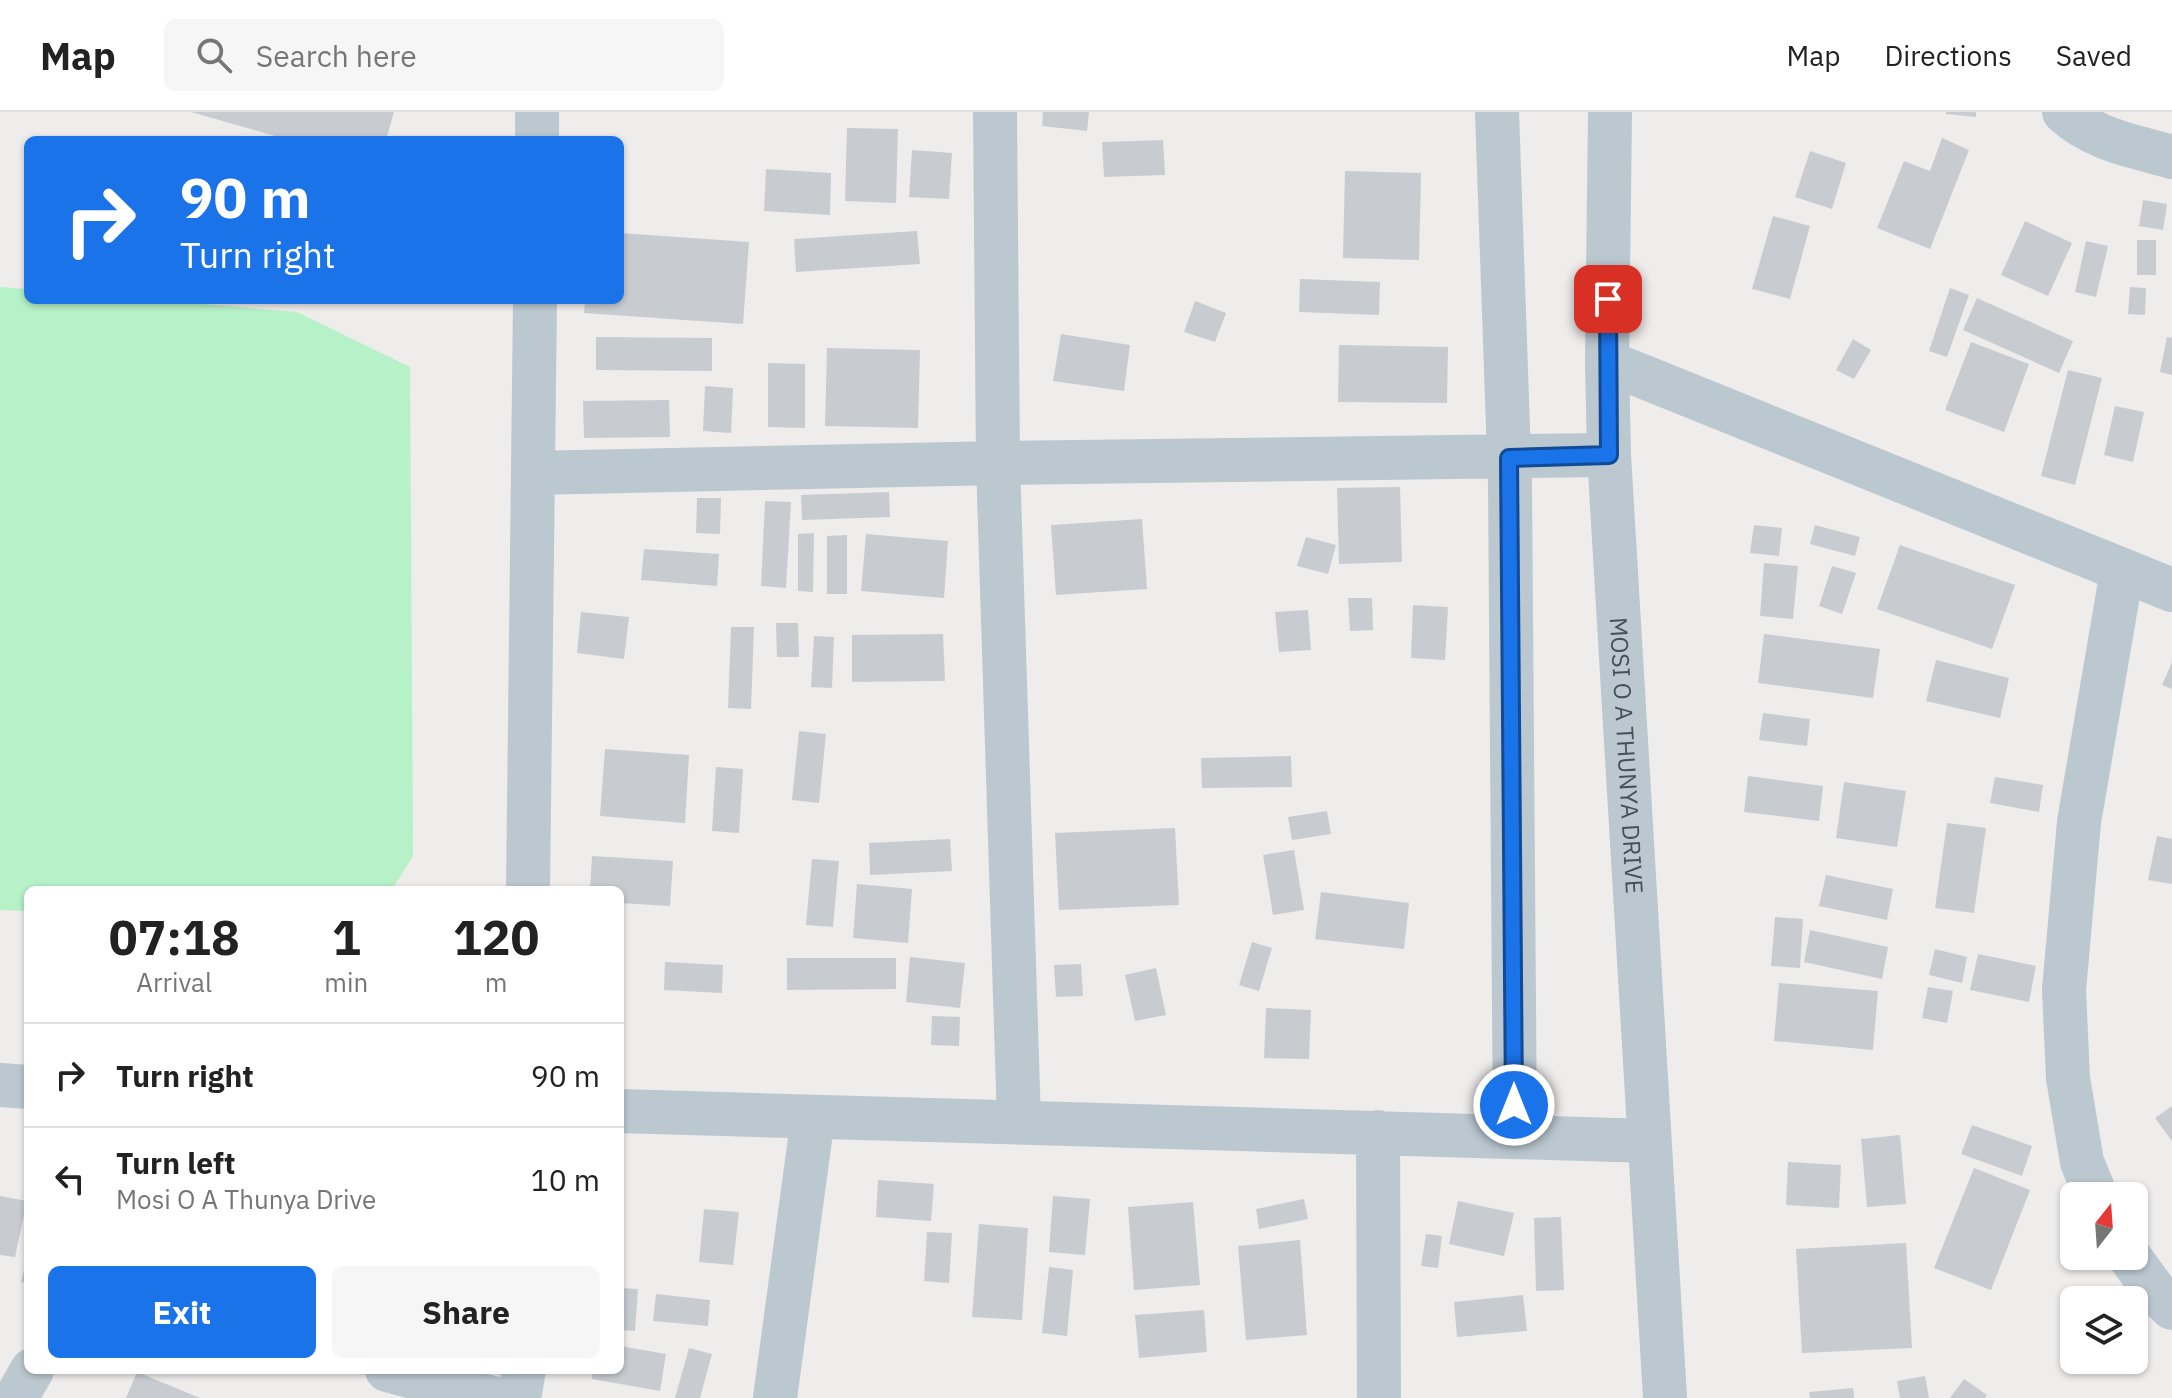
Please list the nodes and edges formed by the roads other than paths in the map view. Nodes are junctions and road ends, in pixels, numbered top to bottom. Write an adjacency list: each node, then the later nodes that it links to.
1 (537, 112): 6 (street)
2 (995, 112): 12 (street)
3 (1497, 112): 11 (street)
4 (1610, 112): 9 (street, MOSI O A THUNYA DRIVE)
5 (2064, 112): 7 (street)
6 (537, 136)
7 (2172, 157)
8 (535, 304): 13 (street)
9 (1607, 362): 10 (street, MOSI O A THUNYA DRIVE); 14 (street)
10 (1609, 455): 11 (street); 24 (street, MOSI O A THUNYA DRIVE)
11 (1509, 458): 12 (street); 23 (street)
12 (998, 463): 13 (street); 21 (street)
13 (533, 473): 16 (street)
14 (2122, 571): 15 (street); 25 (street)
15 (2172, 590)
16 (528, 886)
17 (0, 1085): 18 (street)
18 (24, 1087)
19 (624, 1111): 20 (street)
20 (813, 1117): 21 (street); 34 (street)
21 (1019, 1121): 22 (street)
22 (1378, 1132): 23 (street); 35 (street)
23 (1515, 1136): 24 (street)
24 (1649, 1141): 36 (street, MOSI O A THUNYA DRIVE)
25 (2090, 1182)
26 (2139, 1270): 27 (street)
27 (2172, 1308)
28 (30, 1374): 31 (street)
29 (402, 1374): 32 (street)
30 (523, 1374): 33 (street)
31 (16, 1398)
32 (493, 1398)
33 (519, 1398)
34 (775, 1398)
35 (1379, 1398)
36 (1665, 1398)

